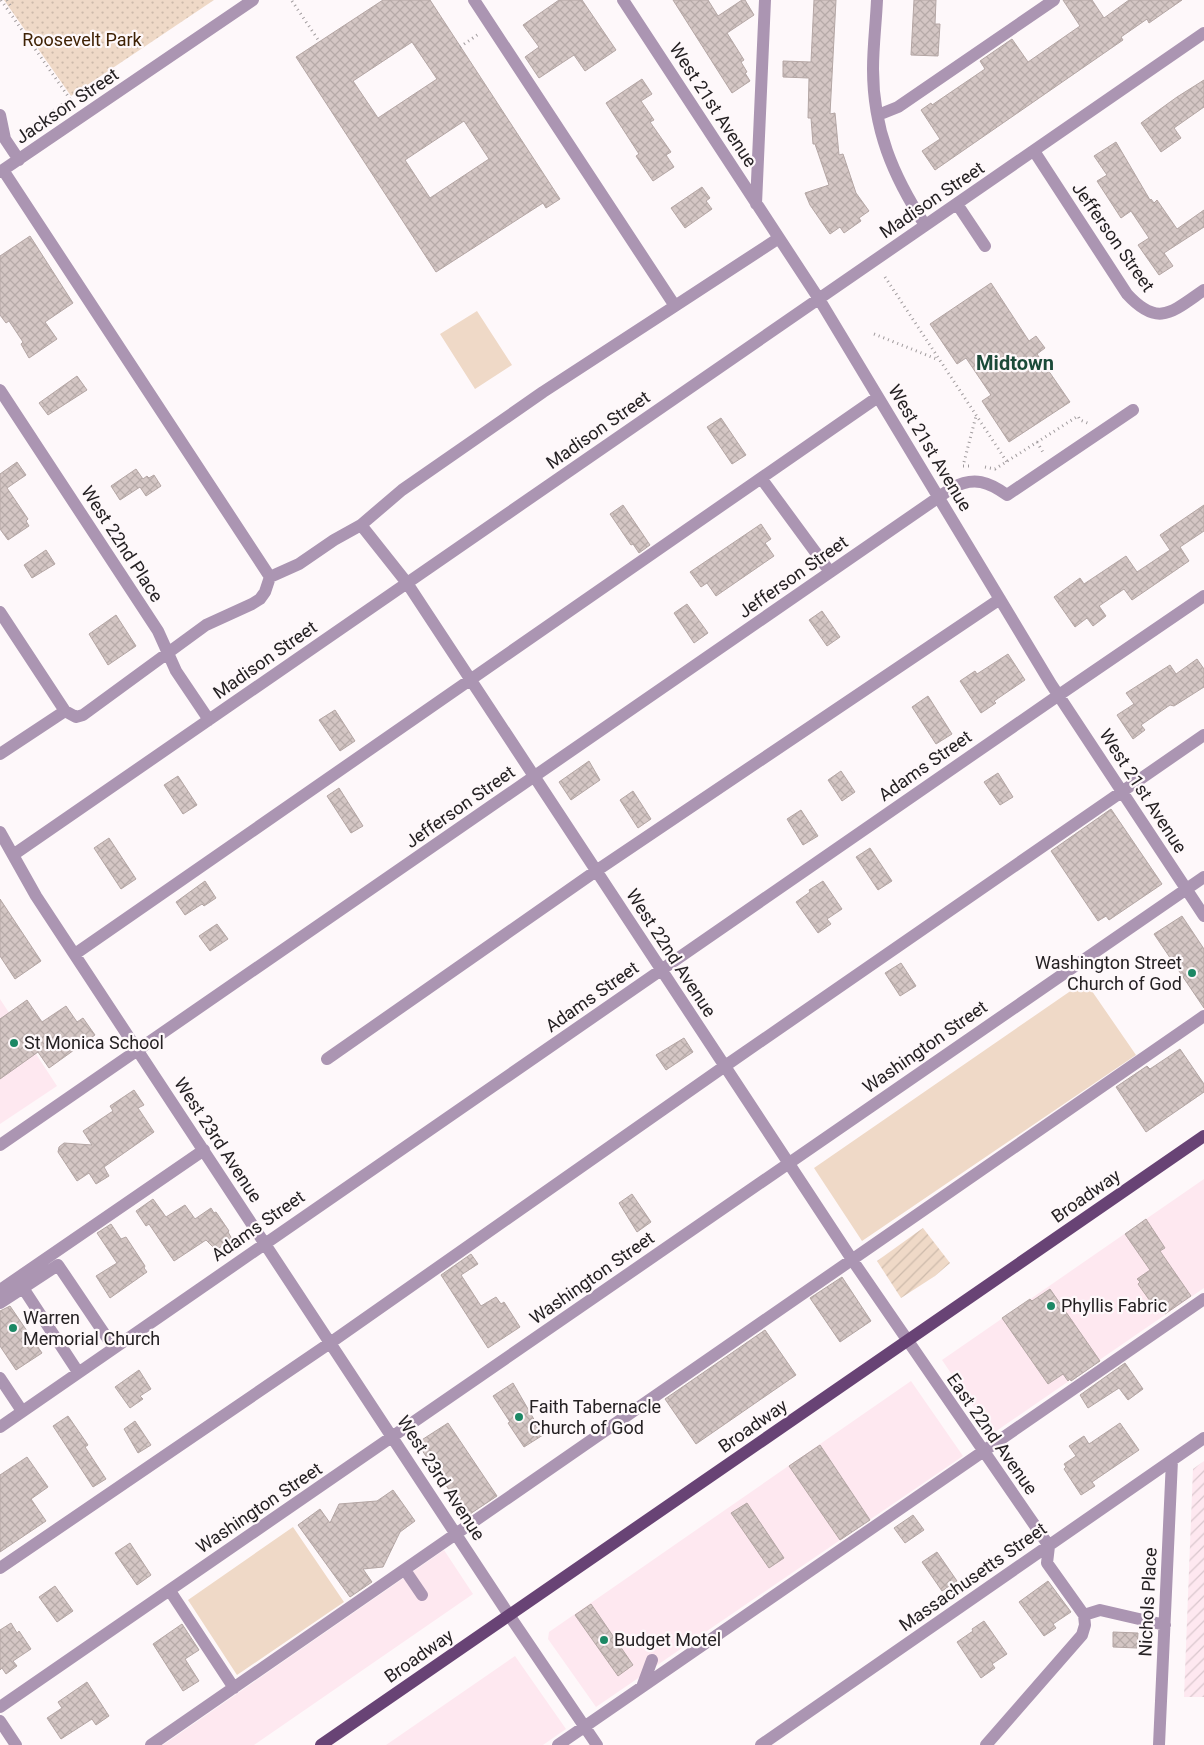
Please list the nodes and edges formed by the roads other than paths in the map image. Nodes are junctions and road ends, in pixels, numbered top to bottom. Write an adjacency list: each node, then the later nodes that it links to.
1 (253, 0): 11 (street, Jackson Street)
2 (474, 0): 20 (street)
3 (623, 0): 13 (street, West 21st Avenue)
4 (765, 0): 13 (street)
5 (877, 0): 9 (street)
6 (1054, 0): 9 (street)
7 (1204, 34): 10 (street, Madison Street)
8 (0, 115): 11 (street)
9 (878, 115): 15 (street)
10 (1034, 151): 14 (street, Madison Street); 18 (street, Jefferson Street)
11 (19, 160): 12 (street, Jackson Street)
12 (2, 171): 28 (street)
13 (756, 204): 16 (street, West 21st Avenue)
14 (957, 204): 15 (street, Madison Street); 17 (street)
15 (925, 225): 19 (street, Madison Street)
16 (779, 238): 19 (street, West 21st Avenue); 20 (street)
17 (985, 246)
18 (1204, 290)
19 (819, 299): 22 (street, West 21st Avenue); 29 (street, Madison Street)
20 (675, 306): 26 (street)
21 (0, 390): 33 (street, West 22nd Place)
22 (878, 397): 24 (street); 25 (street, West 21st Avenue)
23 (1134, 410): 25 (street, Jefferson Street)
24 (762, 478): 27 (street); 34 (street)
25 (939, 497): 27 (street, Jefferson Street); 31 (street, West 21st Avenue)
26 (361, 525): 28 (street); 29 (street, West 22nd Avenue)
27 (830, 572): 40 (street, Jefferson Street)
28 (270, 576): 33 (street)
29 (407, 583): 34 (street, West 22nd Avenue); 37 (street, Madison Street)
30 (1204, 596): 35 (street, Adams Street)
31 (1000, 599): 35 (street, West 21st Avenue); 44 (street)
32 (0, 612): 36 (street)
33 (168, 653): 36 (street); 37 (street, West 22nd Place)
34 (472, 680): 40 (street, West 22nd Avenue); 48 (street)
35 (1058, 695): 41 (street, West 21st Avenue); 49 (street, Adams Street)
36 (65, 711): 39 (street)
37 (209, 720): 43 (street, Madison Street)
38 (1204, 735): 41 (street)
39 (0, 754)
40 (536, 776): 44 (street, West 22nd Avenue); 51 (street, Jefferson Street)
41 (1122, 791): 46 (street, West 21st Avenue); 53 (street)
42 (0, 832): 43 (street, West 23rd Avenue)
43 (13, 855): 48 (street, West 23rd Avenue)
44 (596, 871): 49 (street, West 22nd Avenue); 52 (street)
45 (1204, 877): 46 (street, Washington Street)
46 (1186, 889): 47 (street, West 21st Avenue); 57 (street, Washington Street)
47 (1204, 916)
48 (75, 954): 51 (street, West 23rd Avenue)
49 (661, 970): 53 (street, West 22nd Avenue); 58 (street, Adams Street)
50 (1204, 1016): 59 (street)
51 (138, 1050): 55 (street, Jefferson Street); 56 (street, West 23rd Avenue)
52 (327, 1058)
53 (725, 1066): 57 (street, West 22nd Avenue); 65 (street)
54 (1204, 1136): 64 (main road, Broadway)
55 (2, 1140)
56 (204, 1150): 58 (street, West 23rd Avenue); 61 (street)
57 (788, 1163): 59 (street, West 22nd Avenue); 71 (street, Washington Street)
58 (265, 1243): 65 (street, West 23rd Avenue); 66 (street, Adams Street)
59 (853, 1261): 64 (street, West 22nd Avenue); 75 (street)
60 (23, 1288): 63 (street); 66 (street); 67 (street)
61 (0, 1290)
62 (1204, 1299): 73 (street)
63 (0, 1303)
64 (907, 1341): 73 (street, East 22nd Avenue); 81 (main road, Broadway)
65 (330, 1344): 71 (street, West 23rd Avenue); 77 (street)
66 (114, 1348): 67 (street, Adams Street)
67 (78, 1372): 69 (street, Adams Street)
68 (0, 1378): 69 (street)
69 (22, 1411): 70 (street, Adams Street)
70 (0, 1427)
71 (394, 1437): 75 (street, West 23rd Avenue); 79 (street, Washington Street)
72 (1204, 1438): 74 (street, Massachusetts Street)
73 (983, 1451): 76 (street, East 22nd Avenue); 85 (street)
74 (1172, 1460): 76 (street, Massachusetts Street); 83 (street, Nichols Place)
75 (457, 1535): 78 (street); 81 (street, West 23rd Avenue)
76 (1048, 1546): 82 (street); 95 (street, Massachusetts Street)
77 (0, 1568)
78 (405, 1570): 80 (street); 86 (street)
79 (170, 1591): 86 (street); 87 (street, Washington Street)
80 (422, 1595)
81 (509, 1615): 89 (street, West 23rd Avenue); 92 (main road, Broadway)
82 (1084, 1615): 83 (street); 96 (street)
83 (1165, 1625): 97 (street, Nichols Place)
84 (652, 1660): 85 (street)
85 (642, 1687): 89 (street)
86 (234, 1688): 91 (street)
87 (0, 1708)
88 (0, 1721): 90 (street)
89 (584, 1727): 93 (street); 94 (street, West 23rd Avenue)
90 (16, 1745)
91 (151, 1745)
92 (321, 1745)
93 (558, 1745)
94 (597, 1745)
95 (761, 1745)
96 (986, 1745)
97 (1160, 1745)

